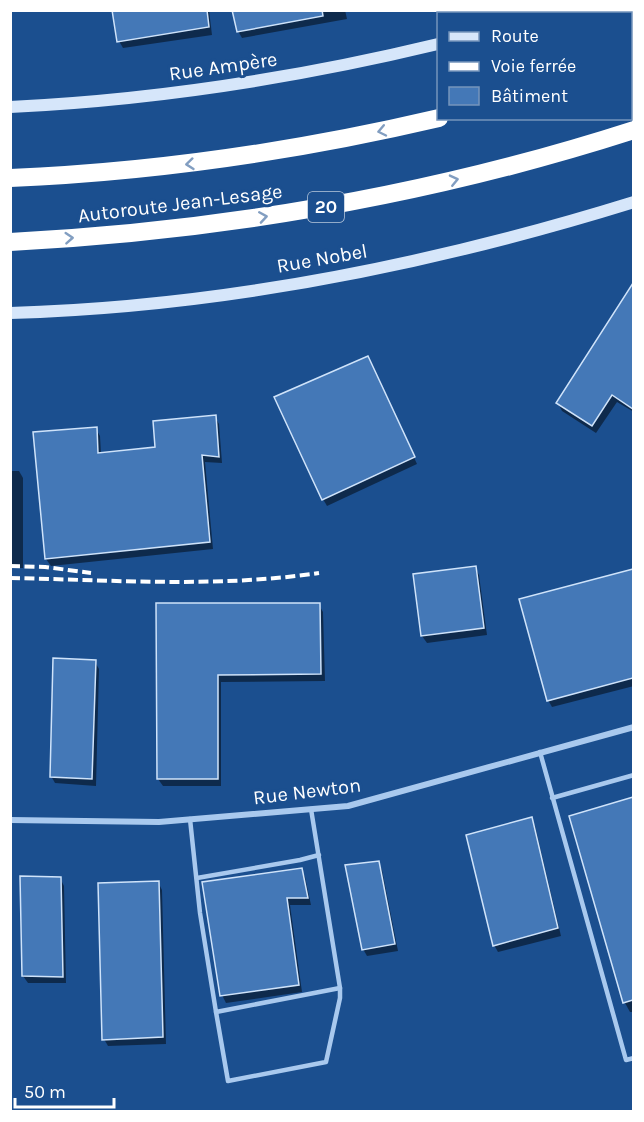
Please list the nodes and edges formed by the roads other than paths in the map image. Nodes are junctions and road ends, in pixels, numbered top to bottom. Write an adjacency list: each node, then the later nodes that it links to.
1 (437, 44): 2 (street, Rue Ampère)
2 (10, 106)
3 (437, 119): 5 (highway, Autoroute Jean-Lesage, one-way to 5)
4 (633, 130): 7 (highway, Autoroute Jean-Lesage / 20, one-way to 4)
5 (10, 178)
6 (633, 202): 8 (street, Rue Nobel)
7 (10, 242)
8 (10, 313)
9 (633, 727): 10 (street, Rue Newton)
10 (540, 752): 12 (lane); 13 (street, Rue Newton)
11 (633, 775): 12 (lane)
12 (552, 798): 20 (lane)
13 (311, 809): 14 (street, Rue Newton); 16 (lane)
14 (190, 819): 15 (street, Rue Newton); 17 (lane)
15 (10, 820)
16 (319, 855): 17 (lane); 18 (lane)
17 (197, 878): 19 (lane)
18 (340, 988): 19 (lane); 19 (lane)
19 (216, 1012)
20 (633, 1058)

